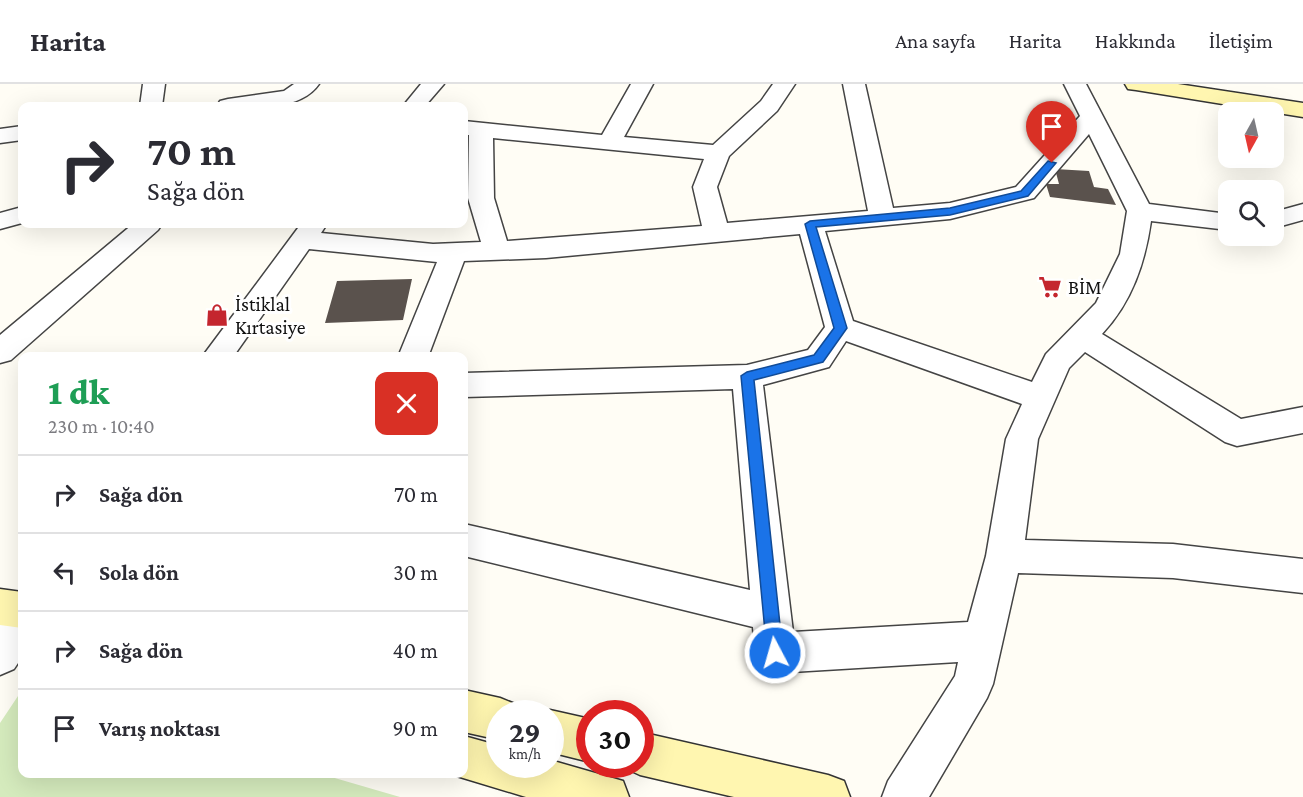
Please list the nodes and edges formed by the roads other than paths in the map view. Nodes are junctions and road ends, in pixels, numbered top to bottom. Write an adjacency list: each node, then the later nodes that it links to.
1 (154, 84): 9 (street)
2 (308, 84): 10 (street)
3 (433, 84): 11 (street)
4 (642, 84): 17 (street)
5 (784, 84): 18 (street)
6 (854, 84): 23 (street)
7 (1075, 84): 13 (street)
8 (1140, 84): 12 (main road)
9 (152, 102)
10 (256, 102)
11 (417, 102)
12 (1303, 110)
13 (1092, 117): 19 (street); 23 (street)
14 (472, 129): 17 (street); 30 (street)
15 (18, 134): 16 (street)
16 (0, 136)
17 (609, 143): 18 (street)
18 (718, 153): 29 (street)
19 (1140, 211): 25 (street); 33 (street)
20 (1303, 212): 22 (street)
21 (18, 216): 24 (street)
22 (1284, 217)
23 (882, 218): 26 (street)
24 (0, 220)
25 (1218, 221)
26 (810, 224): 29 (street); 32 (street)
27 (145, 228): 34 (street)
28 (308, 232): 31 (street); 35 (street)
29 (717, 233): 30 (street)
30 (496, 250): 31 (street)
31 (454, 252): 36 (street)
32 (840, 328): 37 (street); 39 (street)
33 (1083, 336): 39 (street); 40 (street)
34 (0, 352)
35 (221, 352)
36 (415, 352)
37 (747, 376): 38 (street); 46 (street)
38 (468, 385)
39 (1041, 398): 42 (street)
40 (1303, 420)
41 (468, 541): 46 (street)
42 (1005, 556): 43 (street); 48 (street)
43 (1303, 576)
44 (0, 607): 45 (main road)
45 (18, 609)
46 (771, 613): 48 (street)
47 (18, 630): 49 (street)
48 (983, 642): 56 (street)
49 (0, 655)
50 (468, 712): 51 (main road)
51 (486, 716)
52 (654, 756): 55 (main road)
53 (468, 759): 54 (main road)
54 (607, 797)
55 (828, 797)
56 (904, 797)

